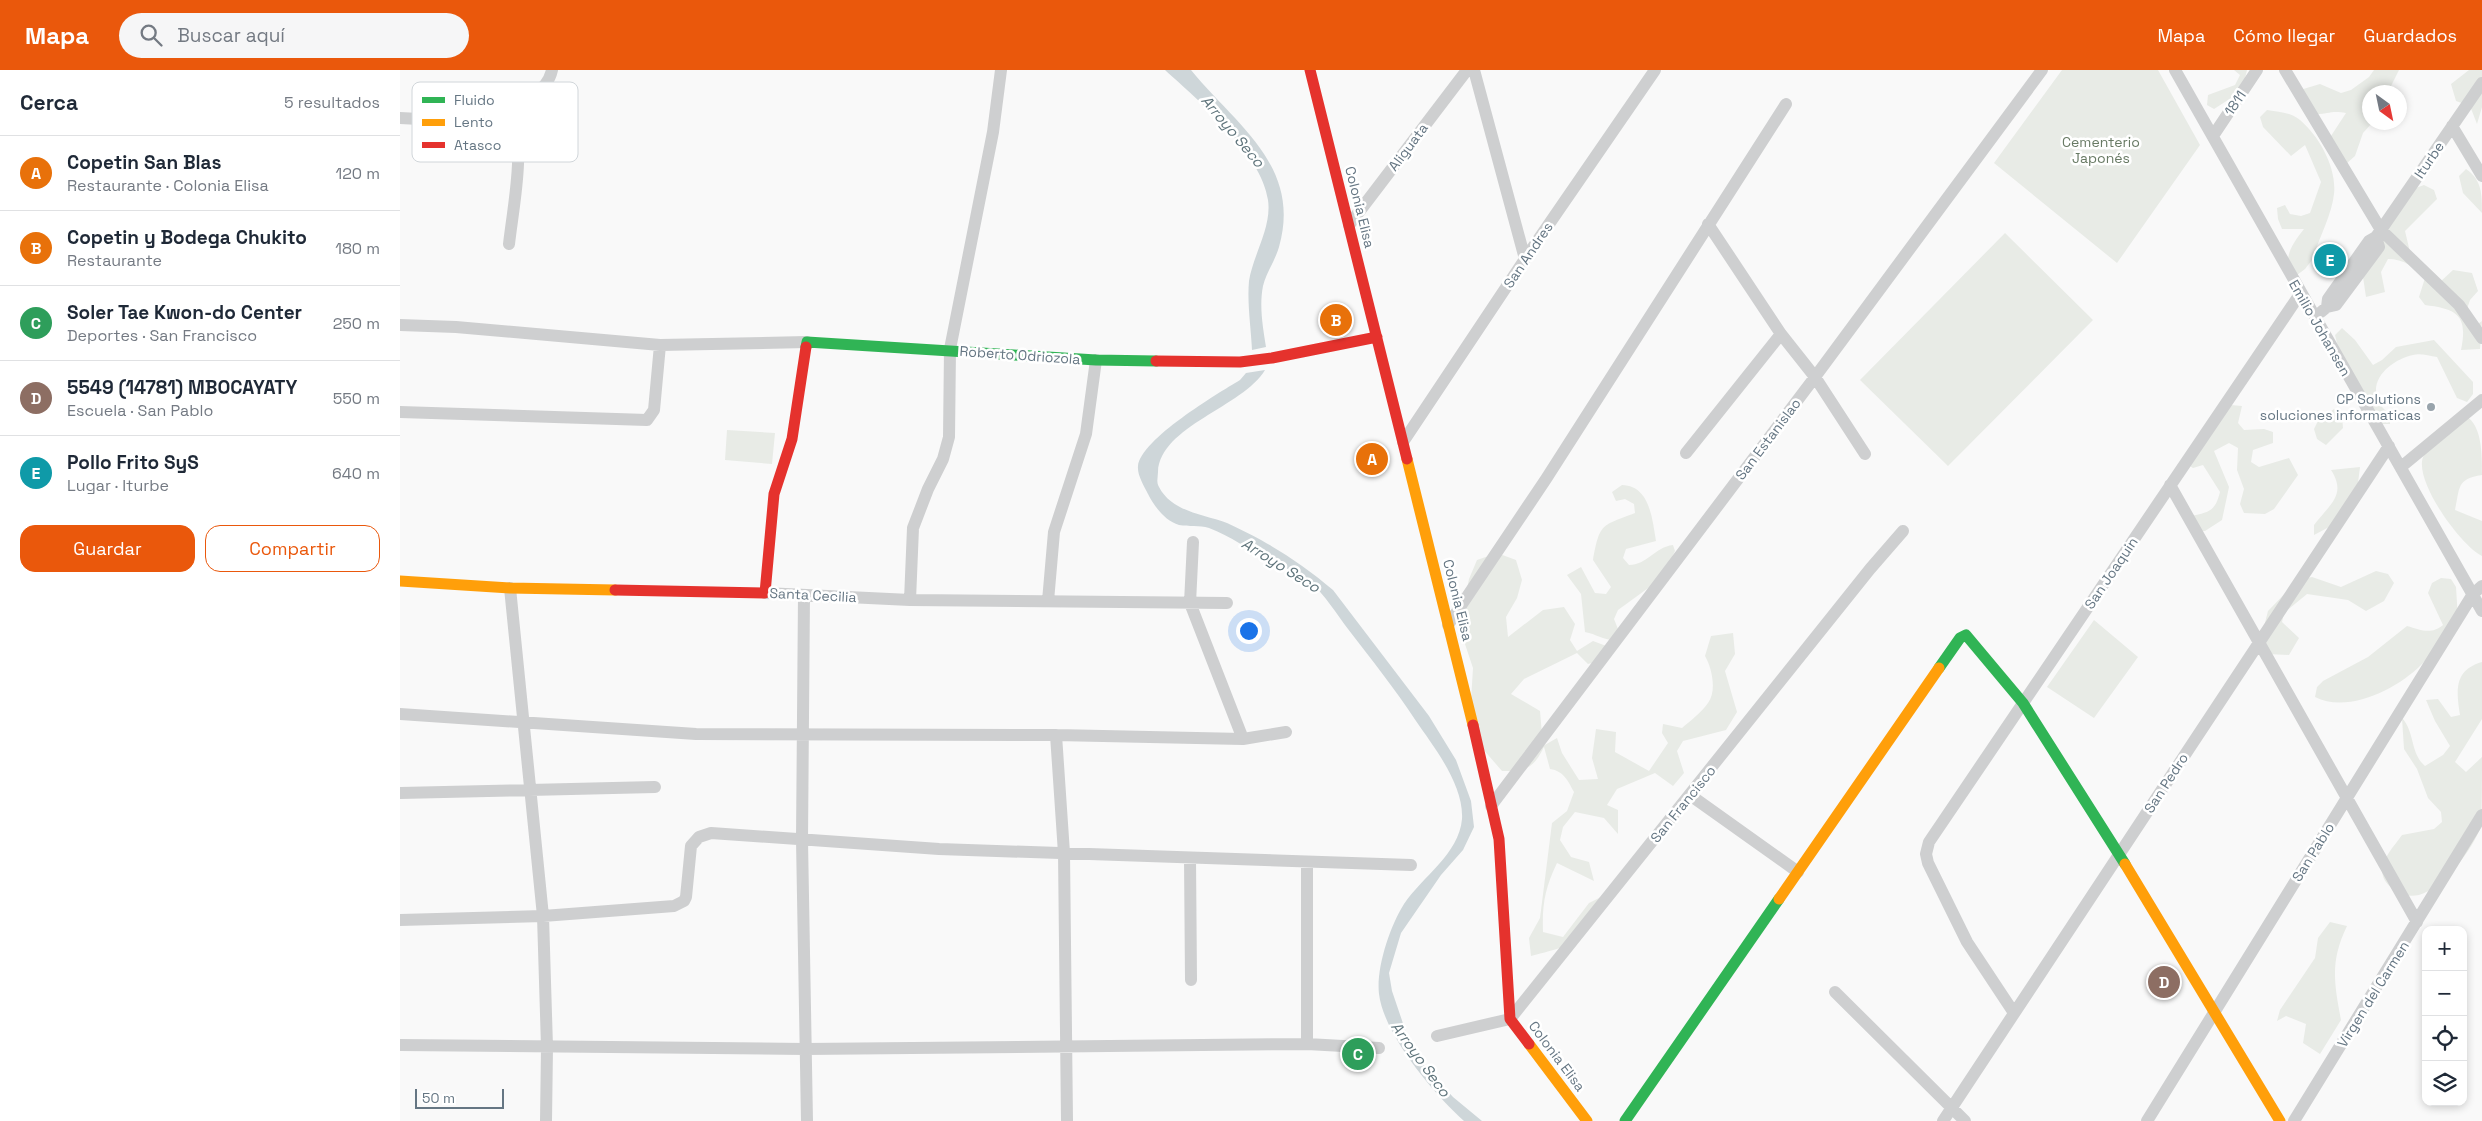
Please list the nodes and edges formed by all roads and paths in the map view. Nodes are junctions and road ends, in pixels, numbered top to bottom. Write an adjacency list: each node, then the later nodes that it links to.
1 (552, 70): 11 (street)
2 (1001, 70): 31 (street)
3 (1310, 70): 19 (street, Colonia Elisa)
4 (1467, 70): 19 (street, Aliguata)
5 (1474, 70): 22 (street)
6 (1655, 70): 22 (street, San Andres)
7 (2042, 70): 33 (street, San Estanislao)
8 (2175, 70): 15 (street, Emilio Johansen)
9 (2257, 70): 15 (street, 1811)
10 (2284, 70): 20 (street)
11 (548, 82)
12 (2482, 83): 14 (street, Iturbe)
13 (1786, 104): 18 (street)
14 (2452, 126): 17 (street); 20 (street, Iturbe)
15 (2213, 136): 23 (street, Emilio Johansen)
16 (518, 162): 21 (street)
17 (2482, 176)
18 (1708, 224): 26 (street); 54 (street)
19 (1349, 225): 27 (street, Colonia Elisa)
20 (2379, 233): 24 (street, Iturbe); 28 (street)
21 (509, 244)
22 (1525, 259): 36 (street, San Andres)
23 (2300, 294): 24 (street, Emilio Johansen); 41 (street, San Joaquin)
24 (2314, 318): 37 (street, Emilio Johansen)
25 (400, 325): 30 (street, Roberto Odriozola)
26 (1781, 334): 33 (street); 38 (street)
27 (1377, 337): 32 (street, Roberto Odriozola); 36 (street, Colonia Elisa)
28 (2482, 338)
29 (807, 342): 30 (street, Roberto Odriozola); 31 (street, Roberto Odriozola); 47 (street)
30 (660, 346): 35 (street)
31 (950, 349): 32 (street, Roberto Odriozola); 49 (street)
32 (1096, 360): 50 (street)
33 (1815, 377): 39 (street); 68 (street, San Estanislao)
34 (2482, 400): 40 (street)
35 (400, 412)
36 (1403, 442): 54 (street, Colonia Elisa)
37 (2389, 446): 40 (street, Emilio Johansen); 55 (street, San Pedro)
38 (1686, 453)
39 (1865, 454)
40 (2401, 467): 46 (street, Emilio Johansen)
41 (2170, 485): 55 (street); 56 (street, San Joaquin)
42 (1903, 531): 66 (street, San Francisco)
43 (1193, 542): 51 (street)
44 (400, 581): 45 (street, Santa Cecilia)
45 (510, 588): 47 (street, Santa Cecilia); 58 (street)
46 (2477, 590): 53 (street, Emilio Johansen); 67 (street, San Pablo)
47 (765, 593): 48 (street, Santa Cecilia)
48 (804, 595): 49 (street, Santa Cecilia); 60 (street)
49 (910, 600): 50 (street, Santa Cecilia)
50 (1048, 601): 51 (street, Santa Cecilia)
51 (1190, 603): 52 (street, Santa Cecilia); 62 (street)
52 (1227, 603)
53 (2482, 611)
54 (1448, 625): 68 (street, Colonia Elisa)
55 (2259, 641): 67 (street); 72 (street, San Pedro)
56 (2022, 704): 72 (street); 76 (street); 83 (street, San Joaquin)
57 (400, 714): 58 (street)
58 (524, 724): 60 (street); 64 (street)
59 (1286, 732): 62 (street)
60 (802, 734): 61 (street); 70 (street)
61 (1056, 735): 62 (street); 71 (street)
62 (1243, 738)
63 (655, 787): 64 (street)
64 (530, 789): 65 (street); 77 (street)
65 (400, 793)
66 (1690, 795): 76 (street); 84 (street, San Francisco)
67 (2347, 797): 79 (street); 82 (street, San Pablo)
68 (1491, 806): 84 (street, Colonia Elisa)
69 (2482, 815): 79 (street, Virgen del Carmen)
70 (802, 840): 71 (street); 77 (street); 89 (street)
71 (1064, 853): 73 (street); 90 (street)
72 (2119, 854): 82 (street); 83 (street, San Pedro)
73 (1190, 858): 74 (street); 80 (street)
74 (1307, 863): 75 (street); 86 (street)
75 (1411, 865)
76 (1798, 872): 97 (street)
77 (543, 916): 78 (street); 88 (street)
78 (400, 920)
79 (2417, 922): 102 (street, Virgen del Carmen)
80 (1191, 980)
81 (1835, 992): 92 (street)
82 (2214, 1011): 100 (street, San Pablo); 101 (street)
83 (2014, 1013): 92 (street, San Pedro)
84 (1510, 1019): 85 (street); 96 (street, Colonia Elisa)
85 (1437, 1036)
86 (1307, 1044): 90 (street); 91 (street)
87 (400, 1045): 88 (street)
88 (547, 1046): 89 (street); 93 (street)
89 (805, 1048): 90 (street); 94 (street)
90 (1066, 1048): 95 (street)
91 (1379, 1048)
92 (1952, 1108): 98 (street, San Pedro); 99 (street)
93 (546, 1121)
94 (807, 1121)
95 (1067, 1121)
96 (1587, 1121)
97 (1625, 1121)
98 (1943, 1121)
99 (1965, 1121)
100 (2146, 1121)
101 (2280, 1121)
102 (2294, 1121)

